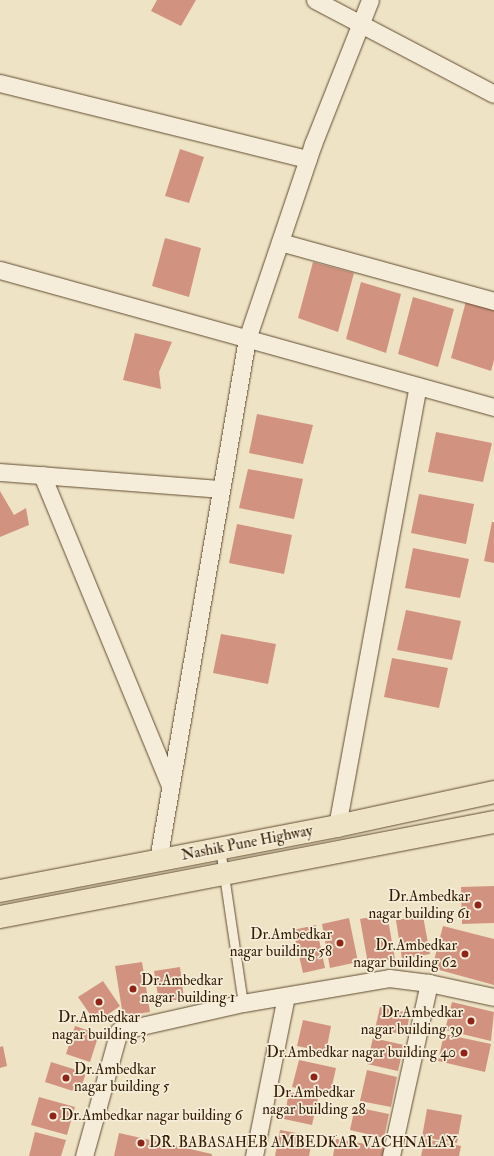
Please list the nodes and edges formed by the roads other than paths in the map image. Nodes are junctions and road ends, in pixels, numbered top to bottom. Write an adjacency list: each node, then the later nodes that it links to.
1 (314, 0): 3 (street)
2 (370, 0): 3 (street)
3 (360, 24): 5 (street); 6 (street)
4 (0, 83): 6 (street)
5 (494, 94)
6 (308, 159): 7 (street)
7 (280, 242): 9 (street); 10 (street)
8 (0, 270): 10 (street)
9 (494, 301)
10 (247, 339): 11 (street); 15 (street)
11 (418, 386): 12 (street); 19 (street)
12 (494, 407)
13 (0, 472): 14 (street)
14 (42, 475): 15 (street); 16 (street)
15 (220, 489): 16 (street)
16 (170, 786): 21 (street)
17 (494, 792): 19 (highway, Nashik Pune Highway)
18 (494, 822): 22 (highway, Nashik Pune Highway)
19 (336, 826): 20 (highway, Nashik Pune Highway)
20 (220, 848): 21 (highway, Nashik Pune Highway); 22 (lane)
21 (158, 860): 23 (highway, Nashik Pune Highway)
22 (223, 875): 24 (highway, Nashik Pune Highway); 28 (lane)
23 (0, 891)
24 (0, 917)
25 (430, 983): 26 (street); 27 (street); 31 (street)
26 (286, 996): 28 (street); 30 (street)
27 (494, 997)
28 (243, 1003): 29 (street)
29 (84, 1156)
30 (254, 1156)
31 (392, 1156)

